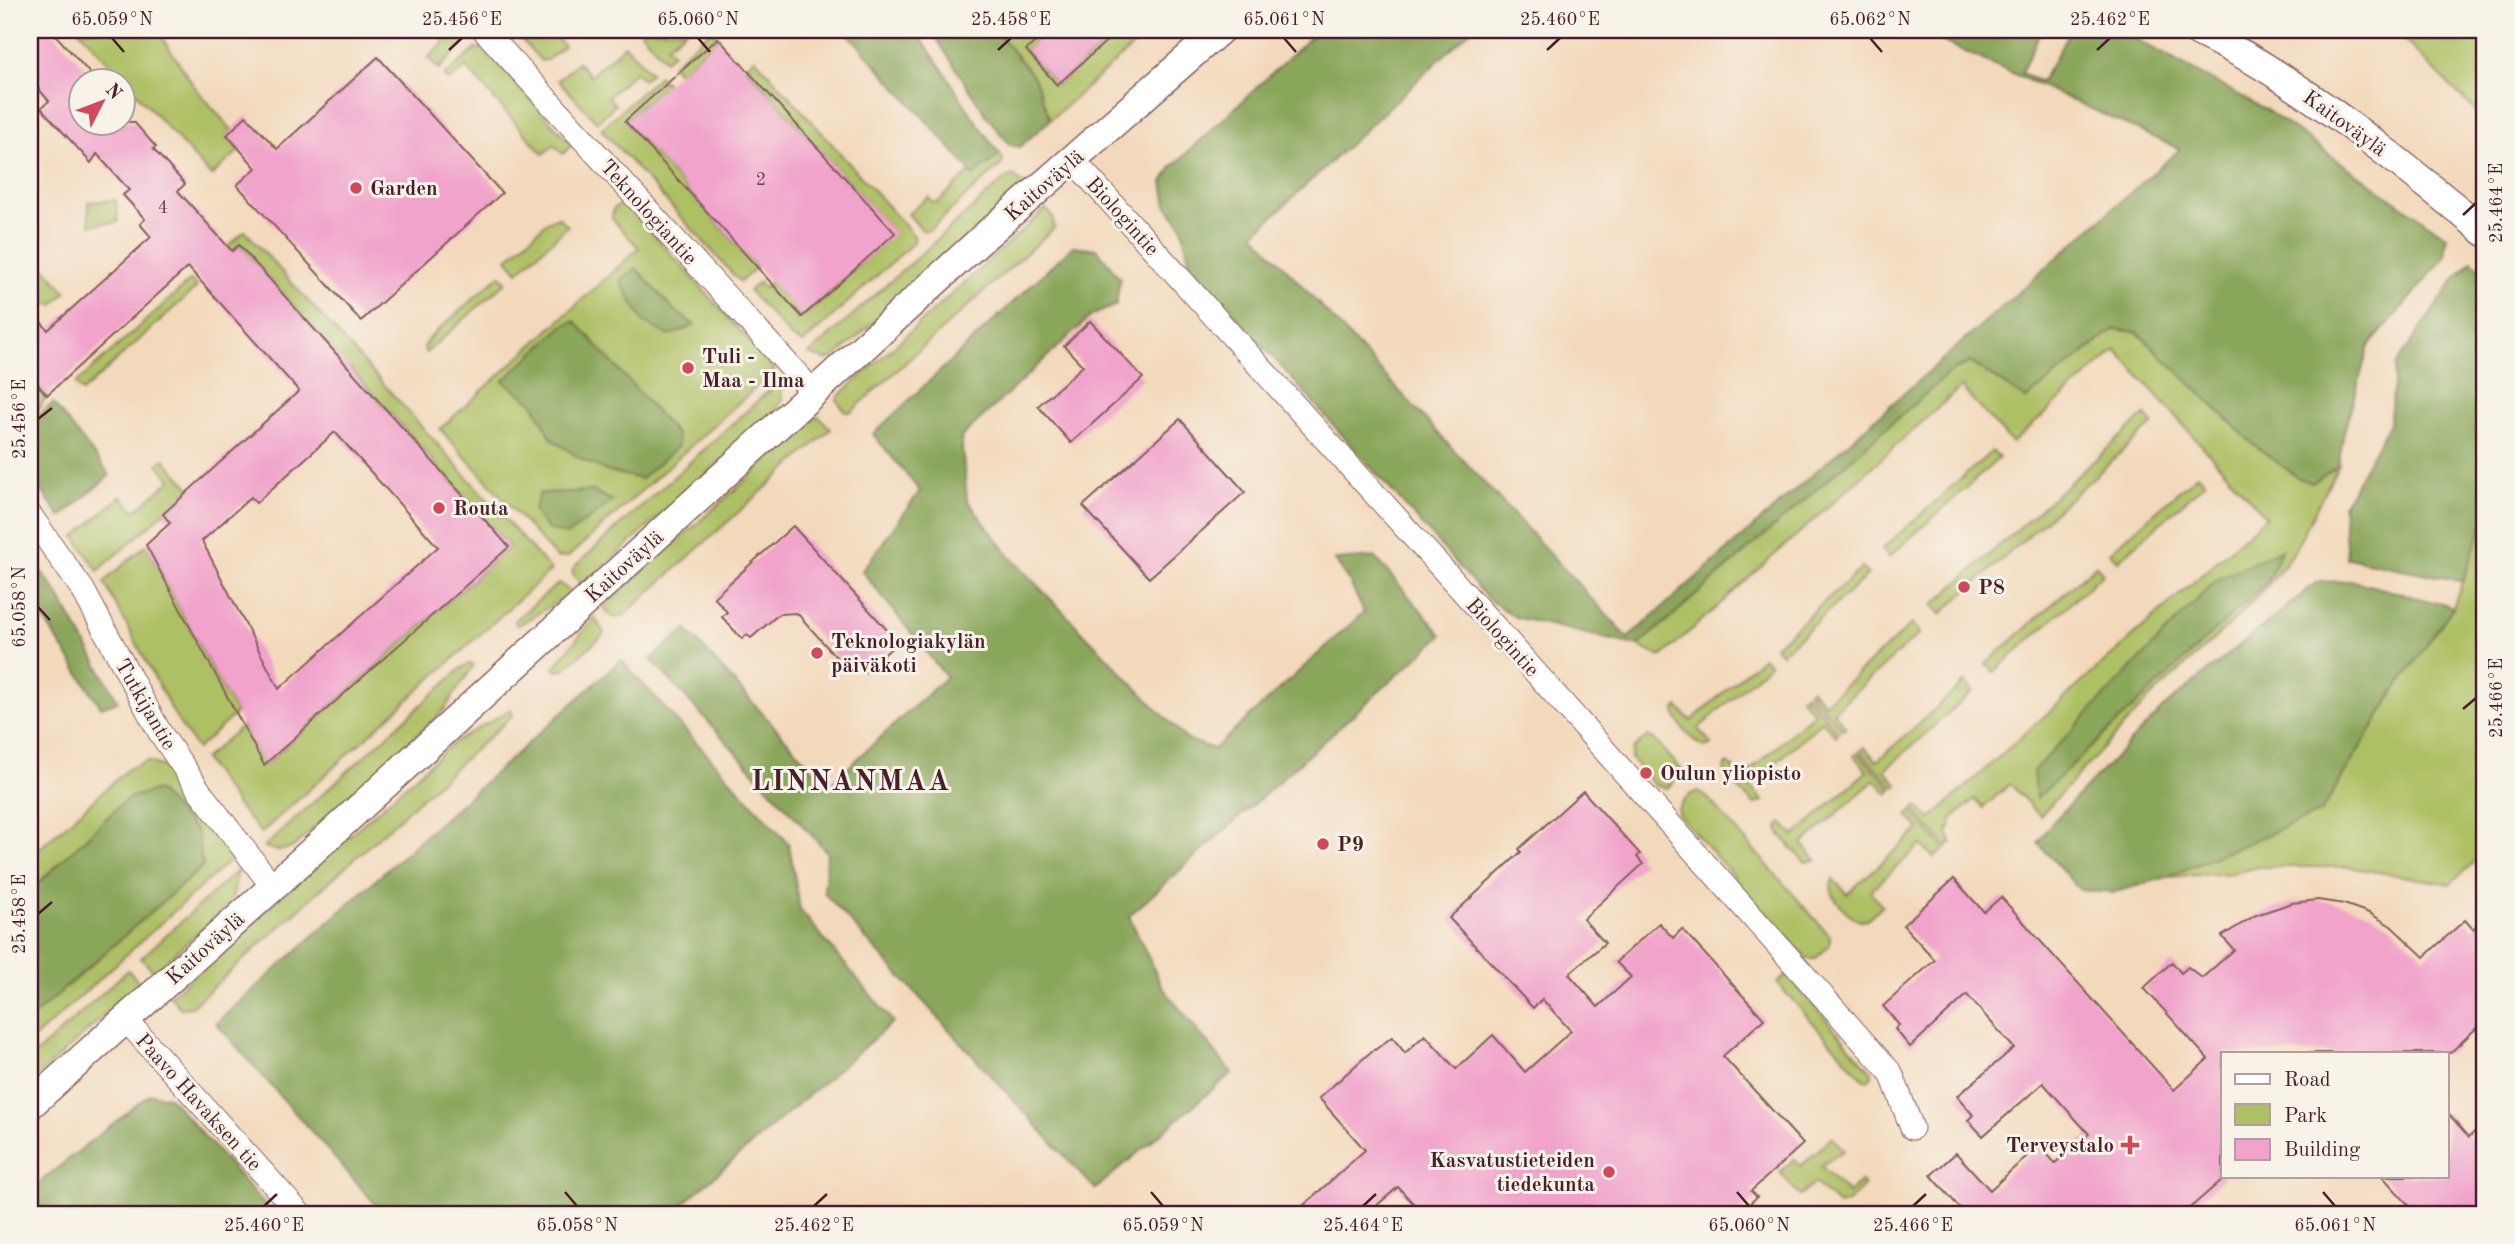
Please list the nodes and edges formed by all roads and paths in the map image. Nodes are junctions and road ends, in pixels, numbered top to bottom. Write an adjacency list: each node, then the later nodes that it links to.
1 (484, 30): 6 (street, Teknologiantie)
2 (1220, 30): 4 (street, Kaitoväylä)
3 (2195, 30): 5 (street, Kaitoväylä)
4 (1073, 160): 6 (street, Kaitoväylä); 11 (street, Biologintie)
5 (2485, 232)
6 (815, 394): 8 (street, Kaitoväylä)
7 (30, 514): 8 (street, Tutkijantie)
8 (274, 887): 9 (street, Kaitoväylä)
9 (126, 1020): 10 (street, Kaitoväylä); 12 (street, Paavo Havaksen tie)
10 (30, 1105)
11 (1912, 1128)
12 (300, 1214)

